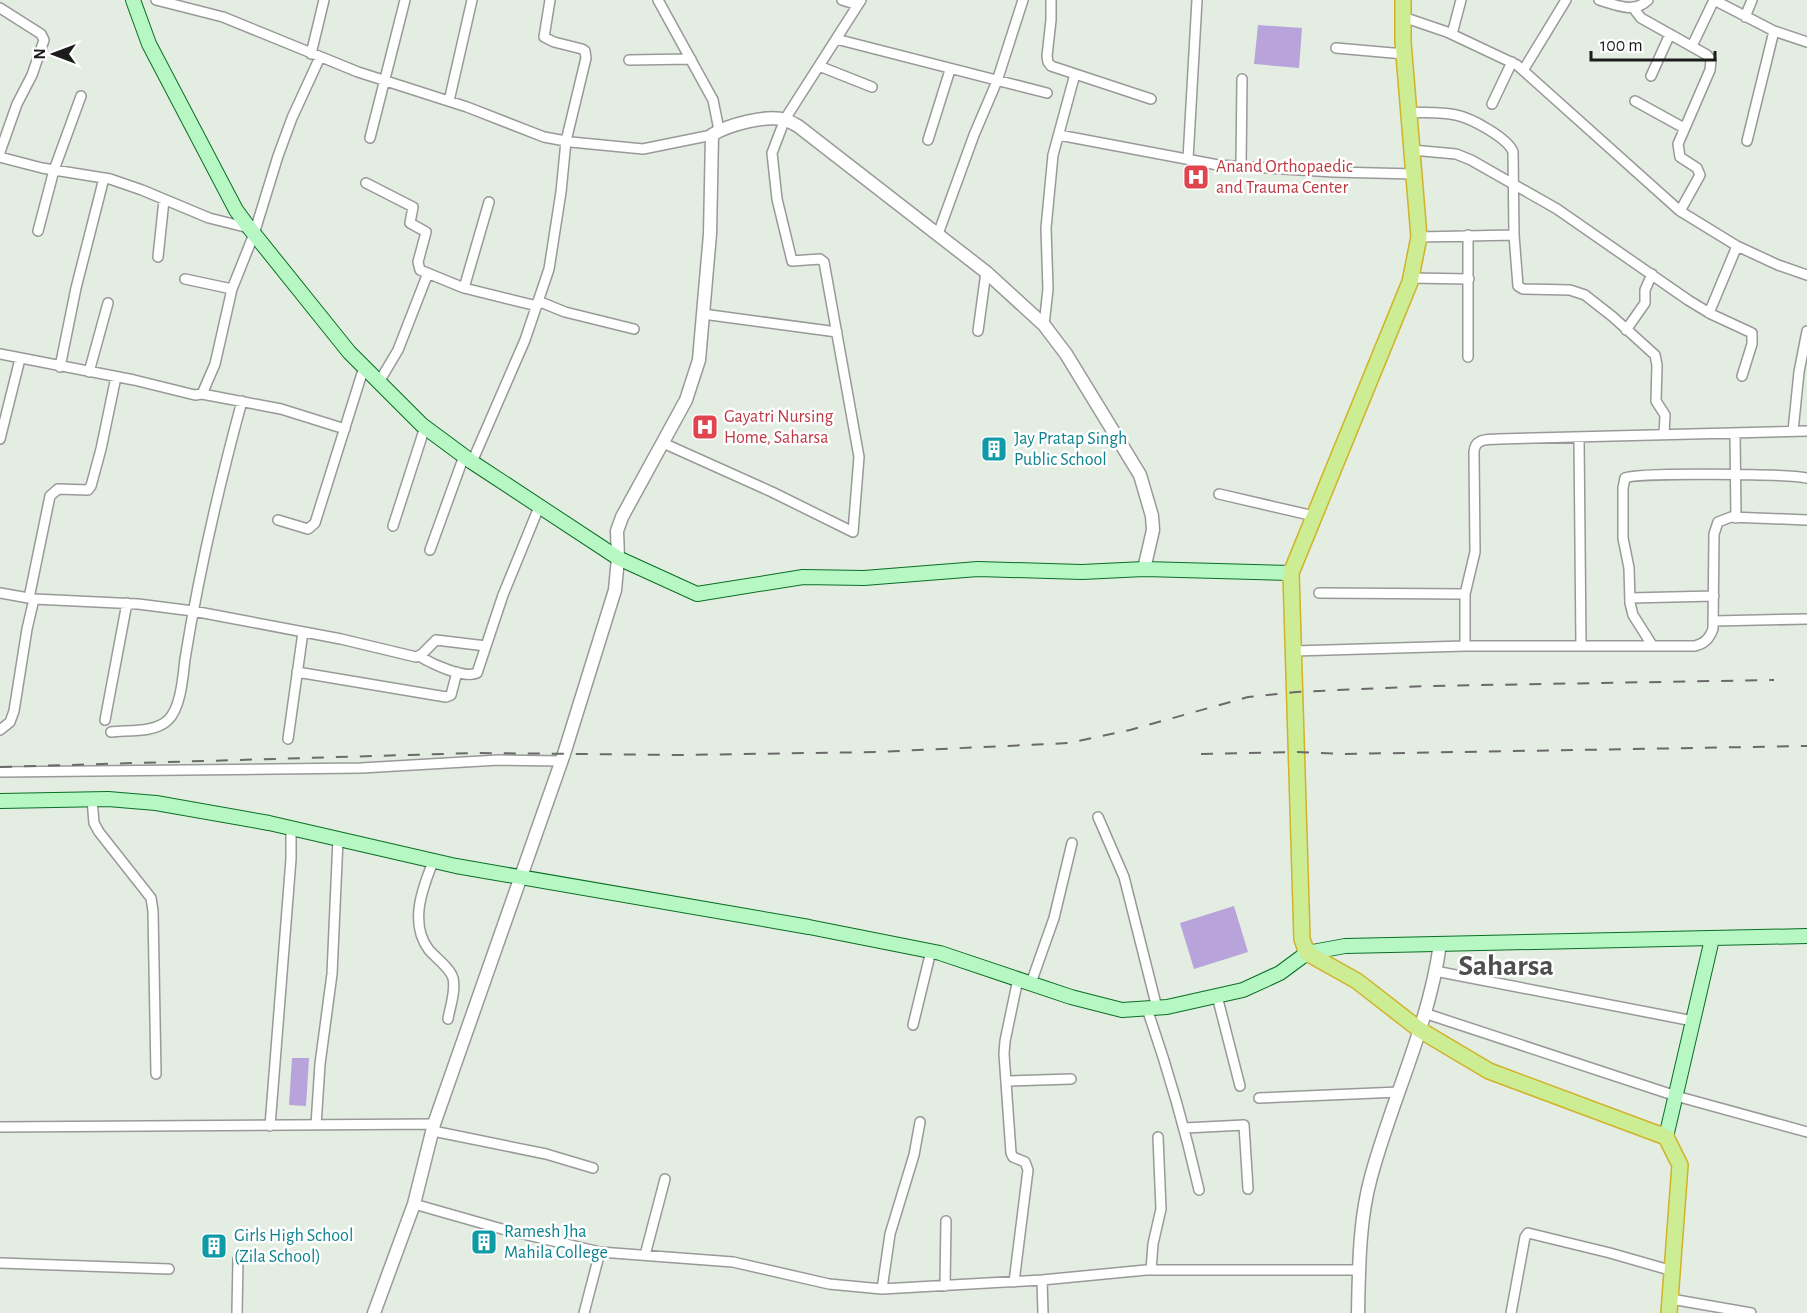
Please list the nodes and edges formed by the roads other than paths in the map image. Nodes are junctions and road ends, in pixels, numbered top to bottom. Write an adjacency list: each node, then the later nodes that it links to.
1 (133, 0): 75 (main road)
2 (156, 0): 31 (street)
3 (324, 0): 31 (street)
4 (405, 0): 41 (street)
5 (472, 0): 47 (street)
6 (550, 0): 58 (street)
7 (658, 0): 32 (street)
8 (842, 0): 18 (street)
9 (1023, 0): 42 (street)
10 (1051, 0): 38 (street)
11 (1197, 0): 64 (street)
12 (1403, 0): 21 (highway)
13 (1461, 0): 24 (street)
14 (1566, 0): 36 (street)
15 (1599, 0): 20 (street)
16 (1648, 0): 20 (street)
17 (1752, 0): 22 (street)
18 (859, 2): 26 (street)
19 (0, 8): 53 (street)
20 (1634, 9): 25 (street)
21 (1403, 17): 24 (street); 30 (highway)
22 (1745, 17): 23 (street); 28 (street)
23 (1774, 31): 27 (street); 60 (street)
24 (1452, 34): 34 (street)
25 (1670, 34): 28 (street); 39 (street)
26 (836, 39): 35 (street); 37 (street)
27 (1807, 42)
28 (1692, 46): 54 (street)
29 (1336, 48): 30 (street)
30 (1404, 54): 50 (highway)
31 (316, 55): 41 (street); 75 (street)
32 (691, 59): 33 (street); 55 (street)
33 (629, 60)
34 (1512, 62): 36 (street); 49 (street)
35 (819, 66): 43 (street); 51 (street)
36 (1524, 69): 73 (street)
37 (950, 70): 42 (street); 59 (street)
38 (1075, 74): 46 (street); 56 (street)
39 (1651, 76)
40 (1242, 79): 65 (street)
41 (384, 80): 47 (street); 57 (street)
42 (997, 81): 44 (street); 76 (street)
43 (872, 87)
44 (1047, 93)
45 (81, 96): 66 (street)
46 (1151, 99)
47 (449, 101): 58 (street)
48 (1635, 101): 54 (street)
49 (1492, 104)
50 (1409, 112): 61 (highway); 70 (street)
51 (785, 119): 55 (street); 76 (street); 100 (street)
52 (0, 120): 53 (street)
53 (10, 124): 62 (street)
54 (1684, 128): 73 (street)
55 (716, 133): 58 (street); 94 (street)
56 (1059, 135): 64 (street); 95 (street)
57 (370, 138)
58 (566, 141): 92 (street)
59 (928, 141)
60 (1747, 141)
61 (1412, 150): 67 (highway); 70 (street)
62 (0, 152)
63 (0, 157): 66 (street)
64 (1188, 159): 65 (street)
65 (1241, 166): 67 (street)
66 (54, 170): 68 (street); 74 (street)
67 (1414, 174): 79 (highway)
68 (104, 178): 71 (street); 104 (street)
69 (366, 183): 83 (street)
70 (1514, 185): 78 (street); 84 (street)
71 (164, 200): 75 (street); 81 (street)
72 (489, 202): 89 (street)
73 (1680, 211): 80 (street)
74 (38, 231)
75 (251, 231): 90 (street); 105 (main road)
76 (938, 234): 82 (street)
77 (1468, 235): 78 (street); 79 (street); 88 (street)
78 (1514, 235): 97 (street)
79 (1419, 237): 86 (highway)
80 (1737, 246): 85 (street); 93 (street)
81 (158, 257)
82 (986, 272): 95 (street); 98 (street)
83 (428, 273): 89 (street); 109 (street)
84 (1652, 274): 93 (street); 97 (street)
85 (1807, 275)
86 (1411, 278): 88 (street); 126 (highway)
87 (185, 279): 90 (street)
88 (1468, 279): 102 (street)
89 (464, 288): 92 (street)
90 (232, 289): 110 (street)
91 (108, 303): 106 (street)
92 (538, 303): 96 (street); 121 (street)
93 (1709, 313): 107 (street)
94 (703, 314): 100 (street); 120 (street)
95 (1044, 325): 133 (street)
96 (634, 329)
97 (1626, 330): 117 (street)
98 (978, 331)
99 (1807, 331): 114 (street)
100 (837, 332): 120 (street)
101 (0, 354): 103 (street)
102 (1468, 357)
103 (20, 358): 104 (street); 119 (street)
104 (60, 367): 106 (street)
105 (364, 367): 109 (main road); 113 (street)
106 (89, 372): 108 (street)
107 (1742, 376)
108 (116, 377): 110 (street); 140 (street)
109 (379, 382): 112 (main road)
110 (202, 394): 111 (street)
111 (243, 400): 113 (street); 142 (street)
112 (425, 427): 121 (main road); 130 (street)
113 (345, 429): 128 (street)
114 (1793, 431): 115 (street); 116 (street)
115 (1807, 431)
116 (1735, 433): 117 (street); 122 (street)
117 (1665, 434): 118 (street)
118 (1580, 437): 137 (street); 149 (street)
119 (0, 439)
120 (663, 442): 132 (street)
121 (468, 459): 125 (main road); 131 (street)
122 (1735, 475): 123 (street); 127 (street); 139 (street)
123 (1807, 478)
124 (1219, 494): 126 (street)
125 (539, 507): 132 (main road); 147 (street)
126 (1314, 516): 134 (highway)
127 (1736, 518): 129 (street); 138 (street)
128 (278, 520)
129 (1807, 520)
130 (393, 526)
131 (430, 550)
132 (618, 558): 133 (main road); 158 (street)
133 (1144, 569): 134 (main road)
134 (1291, 573): 150 (highway)
135 (0, 592): 140 (street)
136 (1319, 593): 137 (street)
137 (1465, 594): 148 (street)
138 (1714, 596): 139 (street); 144 (street)
139 (1630, 598): 146 (street)
140 (31, 599): 141 (street); 155 (street)
141 (127, 603): 142 (street); 154 (street)
142 (193, 611): 145 (street); 156 (street)
143 (1807, 619): 144 (street)
144 (1714, 621): 146 (street)
145 (303, 632): 151 (street); 152 (street)
146 (1652, 645): 149 (street)
147 (486, 646): 151 (street); 153 (street)
148 (1465, 646): 149 (street); 150 (street)
149 (1581, 646)
150 (1294, 651): 172 (highway)
151 (419, 656): 153 (street)
152 (297, 672): 153 (street); 157 (street)
153 (457, 672)
154 (105, 720)
155 (0, 730)
156 (111, 732)
157 (288, 739)
158 (562, 761): 159 (street); 167 (street)
159 (0, 772)
160 (92, 799): 161 (main road); 163 (main road); 183 (street)
161 (0, 801)
162 (1098, 817): 177 (street)
163 (291, 828): 164 (main road); 192 (street)
164 (338, 839): 166 (main road); 191 (street)
165 (1071, 843): 175 (street)
166 (433, 862): 167 (main road); 179 (street)
167 (522, 878): 171 (main road); 194 (street)
168 (1807, 936): 169 (main road)
169 (1712, 939): 170 (main road); 180 (main road)
170 (1440, 944): 172 (main road); 173 (street)
171 (931, 951): 174 (main road); 181 (street)
172 (1307, 953): 176 (main road); 182 (highway)
173 (1435, 971): 178 (street); 180 (street)
174 (1018, 979): 175 (main road); 185 (street)
175 (1031, 983): 177 (main road)
176 (1217, 996): 177 (main road); 186 (street)
177 (1152, 1009): 195 (street)
178 (1424, 1013): 182 (street); 188 (street)
179 (448, 1019)
180 (1693, 1021): 188 (main road)
181 (913, 1025)
182 (1420, 1030): 187 (street); 198 (highway)
183 (156, 1074)
184 (1071, 1079): 185 (street)
185 (1006, 1081): 214 (street)
186 (1240, 1086)
187 (1399, 1092): 189 (street); 211 (street)
188 (1676, 1096): 196 (street); 198 (main road)
189 (1259, 1098)
190 (920, 1122): 216 (street)
191 (316, 1125): 192 (street); 194 (street)
192 (270, 1126): 193 (street)
193 (0, 1127)
194 (434, 1127): 199 (street); 203 (street)
195 (1185, 1128): 201 (street); 202 (street)
196 (1807, 1132)
197 (1158, 1137): 210 (street)
198 (1666, 1137): 212 (highway)
199 (593, 1168)
200 (665, 1179): 206 (street)
201 (1248, 1189)
202 (1199, 1190)
203 (414, 1204): 205 (street); 219 (street)
204 (946, 1221): 215 (street)
205 (600, 1252): 206 (street); 220 (street)
206 (645, 1256): 216 (street)
207 (238, 1259): 218 (street)
208 (0, 1263): 209 (street)
209 (169, 1269)
210 (1151, 1270): 211 (street); 213 (street)
211 (1359, 1270): 222 (street)
212 (1673, 1271): 217 (highway); 223 (street)
213 (1042, 1280): 214 (street); 221 (street)
214 (1014, 1282): 215 (street)
215 (945, 1286): 216 (street)
216 (882, 1290)
217 (1670, 1306): 224 (street)
218 (237, 1313)
219 (374, 1313)
220 (584, 1313)
221 (1043, 1313)
222 (1358, 1313)
223 (1511, 1313)
224 (1751, 1313)

